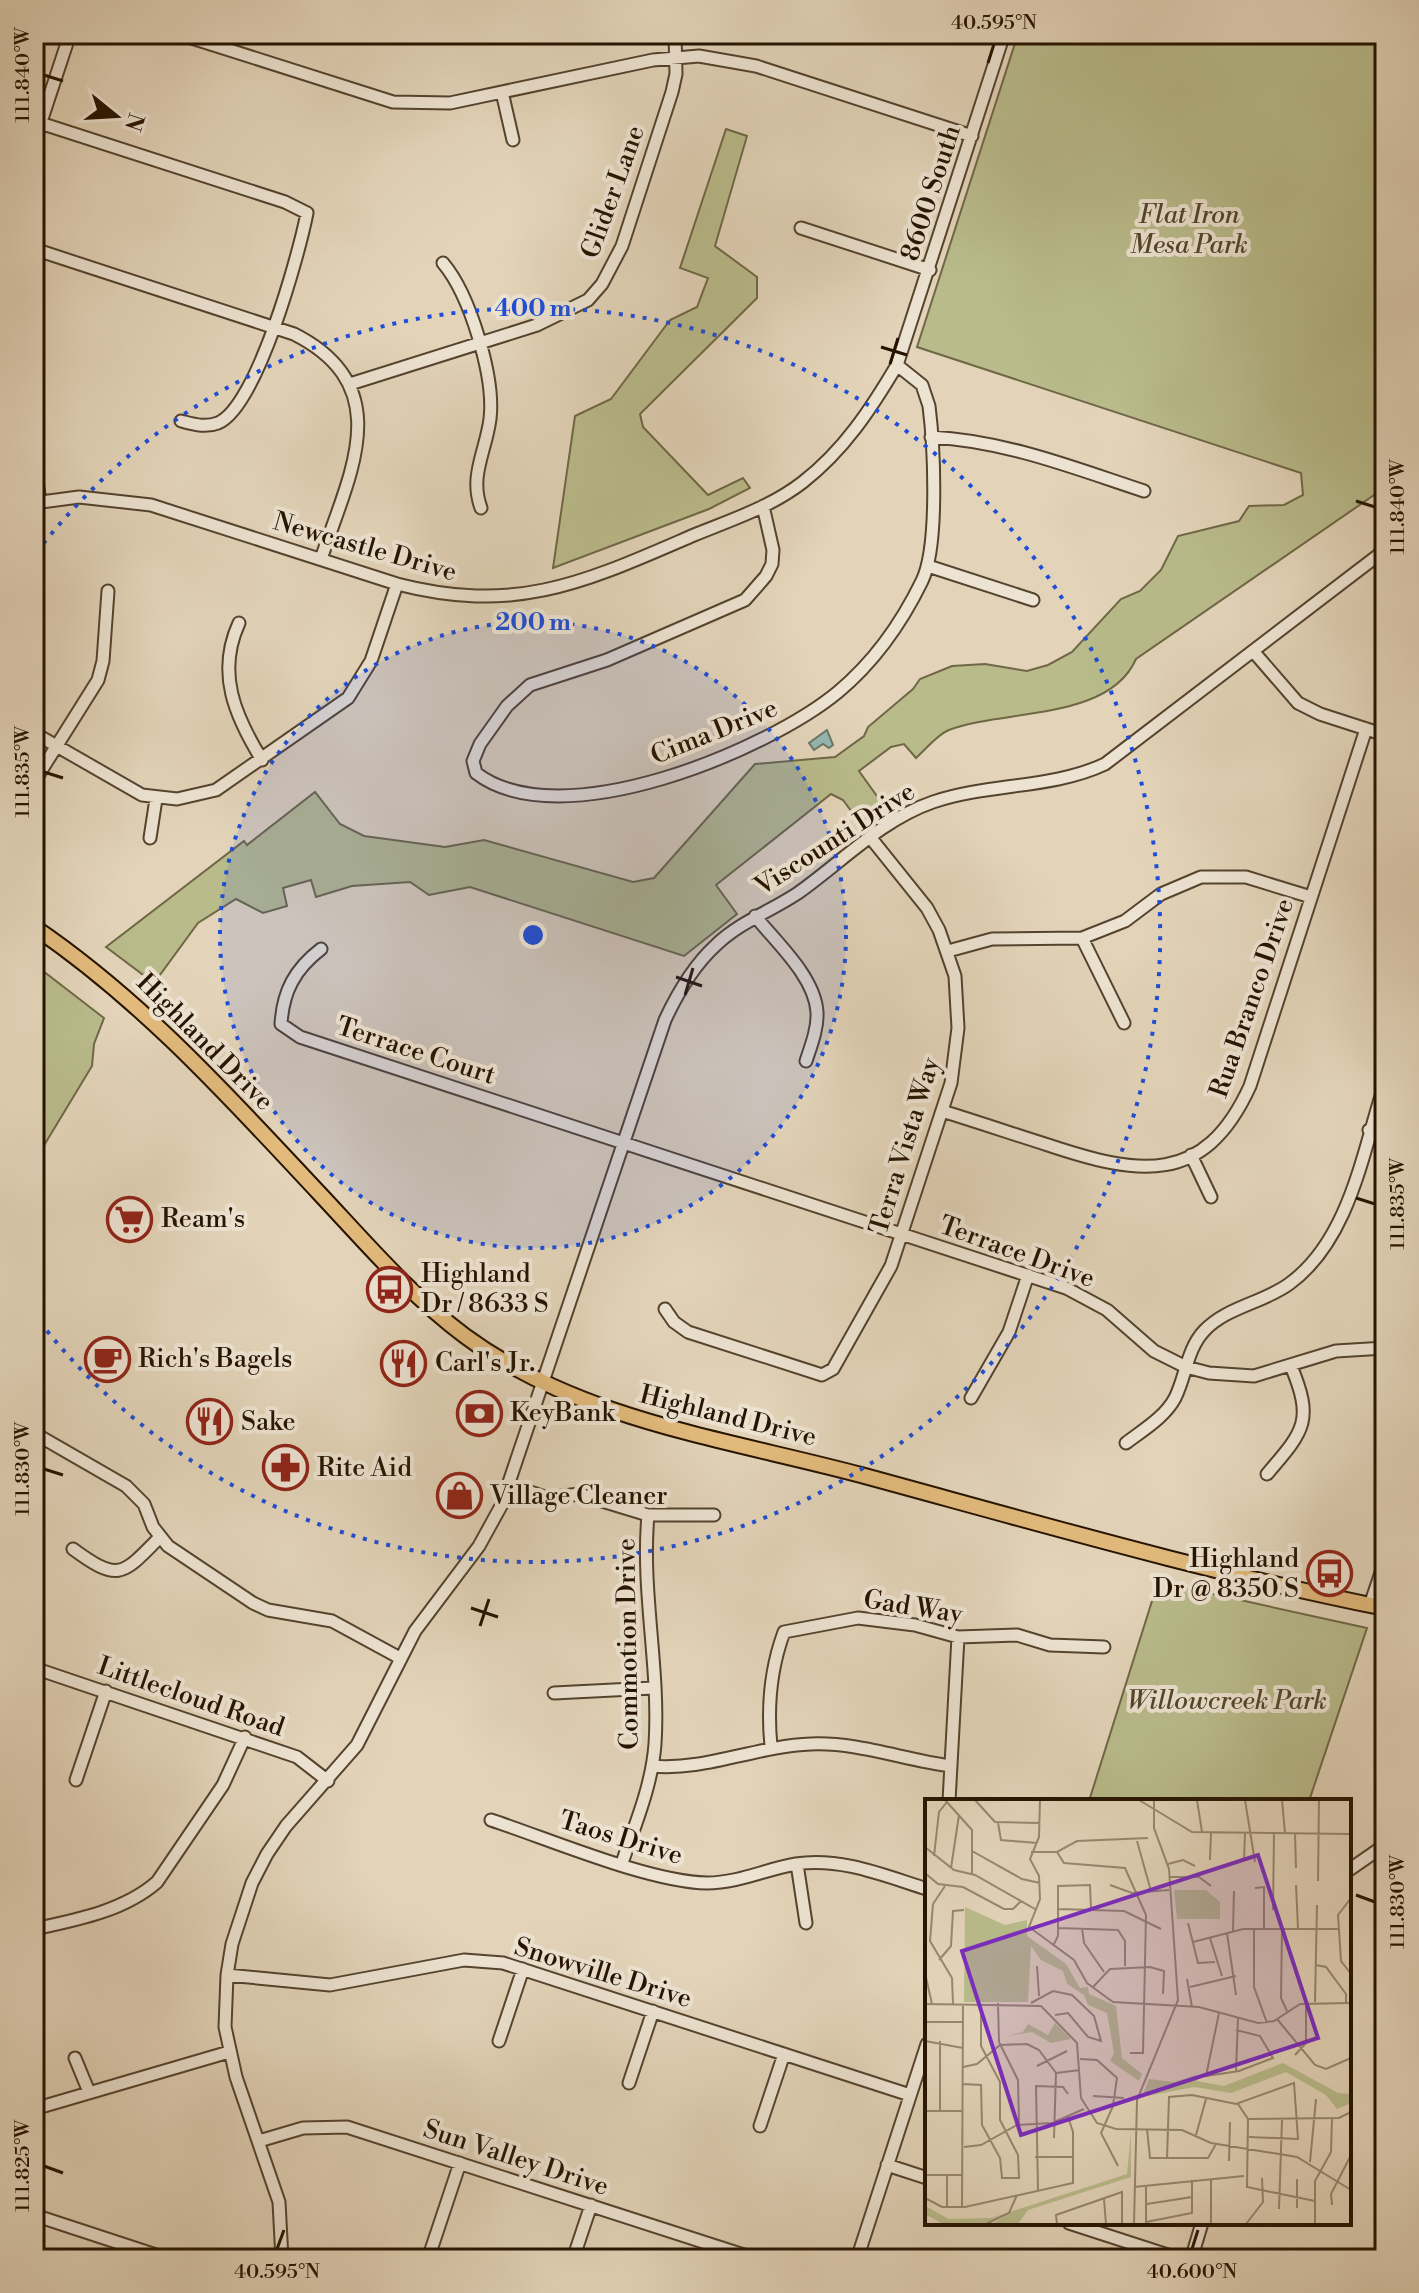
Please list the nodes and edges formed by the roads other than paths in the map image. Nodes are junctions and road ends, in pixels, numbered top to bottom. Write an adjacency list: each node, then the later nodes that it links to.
1 (70, 34): 7 (street)
2 (179, 34): 6 (street)
3 (675, 34): 5 (street, Glider Lane)
4 (1004, 34): 8 (street, 8600 South)
5 (677, 57): 6 (street); 8 (street); 16 (street, Glider Lane)
6 (502, 92): 9 (street)
7 (37, 122): 10 (street); 15 (street)
8 (972, 136): 14 (street, 8600 South)
9 (513, 140)
10 (34, 143)
11 (801, 228): 14 (street)
12 (34, 249): 15 (street)
13 (443, 263): 16 (street)
14 (930, 270): 17 (street, 8600 South)
15 (273, 327): 18 (street); 19 (street)
16 (477, 341): 18 (street, Glider Lane); 25 (street)
17 (897, 365): 20 (street, Cima Drive); 24 (street, Newcastle Drive)
18 (350, 384): 27 (street)
19 (181, 421)
20 (931, 437): 22 (street); 28 (street, Cima Drive)
21 (34, 462): 23 (street)
22 (1144, 491)
23 (37, 502): 27 (street, Newcastle Drive)
24 (763, 506): 28 (street, Cima Drive); 29 (street, Newcastle Drive)
25 (481, 508)
26 (1385, 550): 33 (street, Viscounti Drive)
27 (321, 559): 29 (street, Newcastle Drive)
28 (928, 566): 31 (street)
29 (397, 584): 38 (street)
30 (108, 591): 37 (street)
31 (1033, 600)
32 (239, 623): 38 (street)
33 (1253, 651): 34 (street); 41 (street, Viscounti Drive)
34 (1366, 729): 36 (street); 43 (street, Rua Branco Drive)
35 (34, 733): 37 (street)
36 (1385, 735)
37 (57, 748): 39 (street); 40 (street)
38 (262, 760): 40 (street)
39 (34, 782)
40 (156, 799): 42 (street)
41 (870, 837): 44 (street, Viscounti Drive); 48 (street, Terra Vista Way)
42 (150, 838)
43 (1311, 897): 46 (street); 56 (street, Rua Branco Drive)
44 (755, 916): 50 (street); 55 (street, Viscounti Drive)
45 (34, 927): 64 (main road, Highland Drive)
46 (1082, 938): 48 (street); 49 (street)
47 (321, 949): 55 (street, Terrace Court)
48 (948, 951): 52 (street, Terra Vista Way)
49 (1124, 1023)
50 (806, 1061)
51 (1385, 1083): 53 (street)
52 (942, 1111): 56 (street, Rua Branco Drive); 58 (street, Terra Vista Way)
53 (1369, 1130): 54 (street); 63 (street)
54 (1385, 1135)
55 (623, 1144): 58 (street, Terrace Drive); 64 (street, Viscounti Drive)
56 (1191, 1155): 57 (street)
57 (1211, 1197)
58 (901, 1235): 59 (street, Terrace Drive); 60 (street, Terra Vista Way)
59 (1028, 1275): 63 (street, Terrace Drive); 65 (street)
60 (665, 1309)
61 (1385, 1348): 62 (street, Terrace Drive)
62 (1291, 1366): 63 (street, Terrace Drive); 68 (street)
63 (1186, 1367): 67 (street)
64 (543, 1383): 69 (street, Viscounti Drive); 75 (main road, Highland Drive)
65 (971, 1398)
66 (34, 1433): 72 (street)
67 (1126, 1443)
68 (1267, 1474)
69 (510, 1485): 70 (street); 78 (street, Viscounti Drive)
70 (648, 1515): 71 (street); 80 (street, Commotion Drive)
71 (714, 1515)
72 (159, 1538): 73 (street); 78 (street)
73 (73, 1549)
74 (1385, 1561): 75 (street)
75 (1378, 1606)
76 (958, 1637): 77 (street, Gad Way); 84 (street, Gad Way); 86 (street)
77 (1104, 1647)
78 (400, 1658): 88 (street, Viscounti Drive)
79 (34, 1668): 81 (street, Littlecloud Road)
80 (653, 1688): 82 (street); 85 (street, Commotion Drive)
81 (106, 1691): 83 (street, Littlecloud Road); 87 (street)
82 (554, 1693)
83 (245, 1737): 88 (street, Littlecloud Road); 97 (street)
84 (771, 1746): 85 (street); 86 (street)
85 (652, 1766): 92 (street, Commotion Drive)
86 (951, 1766): 89 (street)
87 (76, 1780)
88 (328, 1781): 99 (street, Viscounti Drive)
89 (949, 1799)
90 (491, 1820): 92 (street, Taos Drive)
91 (1385, 1845): 94 (street)
92 (622, 1863): 93 (street, Taos Drive)
93 (797, 1864): 95 (street, Taos Drive); 96 (street)
94 (1351, 1869)
95 (925, 1888)
96 (806, 1923)
97 (34, 1929)
98 (523, 1969): 99 (street, Snowville Drive); 100 (street, Snowville Drive); 101 (street)
99 (227, 1975): 103 (street, Viscounti Drive)
100 (653, 2011): 104 (street, Snowville Drive); 106 (street)
101 (499, 2041)
102 (925, 2050): 108 (street)
103 (229, 2052): 107 (street); 111 (street, Viscounti Drive)
104 (784, 2054): 108 (street, Snowville Drive); 110 (street)
105 (75, 2058): 107 (street)
106 (629, 2083)
107 (89, 2092): 109 (street)
108 (910, 2095): 113 (street)
109 (34, 2109)
110 (760, 2126)
111 (259, 2141): 112 (street, Sun Valley Drive); 122 (street, Viscounti Drive)
112 (460, 2163): 115 (street, Sun Valley Drive); 123 (street)
113 (887, 2165): 114 (street); 126 (street)
114 (925, 2177)
115 (591, 2205): 119 (street, Sun Valley Drive); 124 (street)
116 (34, 2215): 120 (street)
117 (1075, 2225): 118 (street)
118 (1202, 2225)
119 (720, 2253): 125 (street, Sun Valley Drive)
120 (135, 2254): 121 (street)
121 (168, 2259)
122 (282, 2259)
123 (428, 2259)
124 (573, 2259)
125 (756, 2259)
126 (857, 2259)

